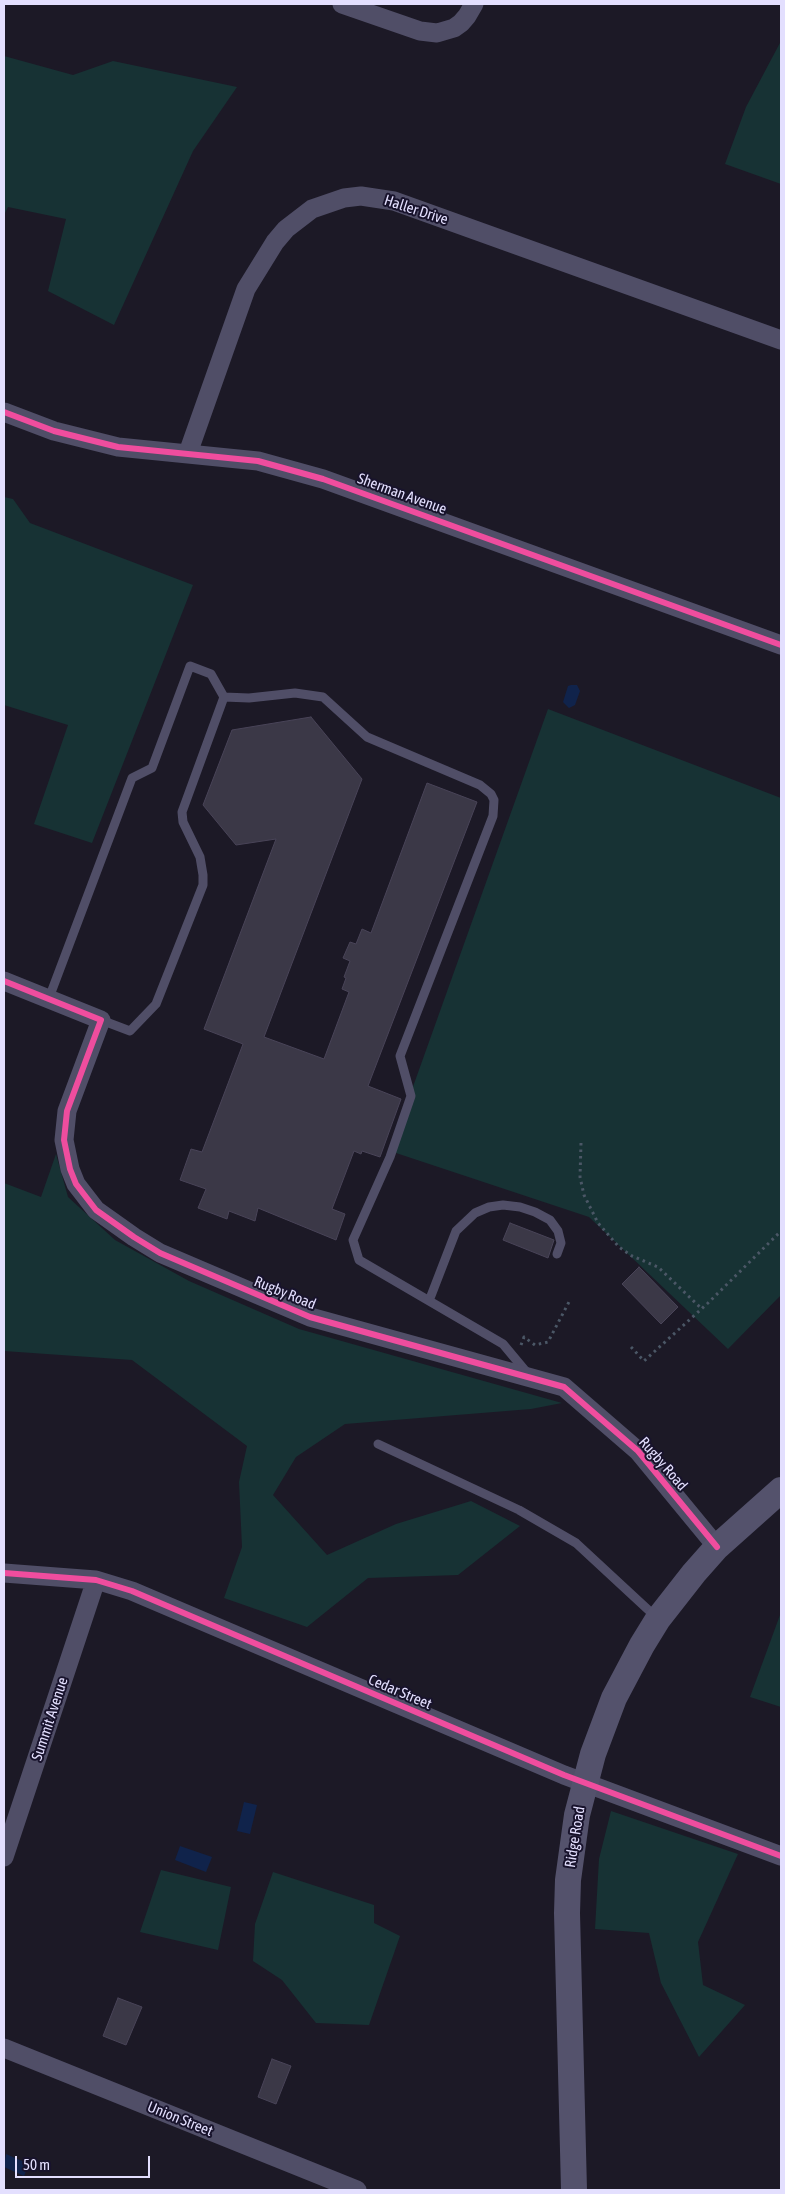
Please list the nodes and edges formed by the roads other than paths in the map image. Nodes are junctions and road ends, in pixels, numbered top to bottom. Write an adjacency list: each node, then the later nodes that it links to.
1 (342, 4): 2 (street)
2 (474, 4)
3 (781, 340): 5 (street, Haller Drive)
4 (4, 412): 5 (street, Sherman Avenue)
5 (188, 454): 6 (street, Sherman Avenue)
6 (781, 645)
7 (224, 697): 9 (lane); 10 (lane); 12 (lane)
8 (4, 981): 9 (street)
9 (49, 998): 10 (street)
10 (101, 1020): 13 (street, Rugby Road)
11 (557, 1254): 12 (lane)
12 (429, 1301): 13 (lane)
13 (531, 1378): 16 (street, Rugby Road)
14 (378, 1444): 19 (lane)
15 (780, 1493): 16 (main road, Ridge Road)
16 (717, 1547): 19 (main road, Ridge Road)
17 (4, 1573): 18 (street, Cedar Street)
18 (96, 1580): 20 (street, Cedar Street); 22 (street, Summit Avenue)
19 (658, 1619): 20 (main road, Ridge Road)
20 (584, 1783): 21 (street, Cedar Street); 25 (main road, Ridge Road)
21 (781, 1856)
22 (4, 1857)
23 (4, 2048): 24 (street, Union Street)
24 (357, 2190)
25 (574, 2190)

